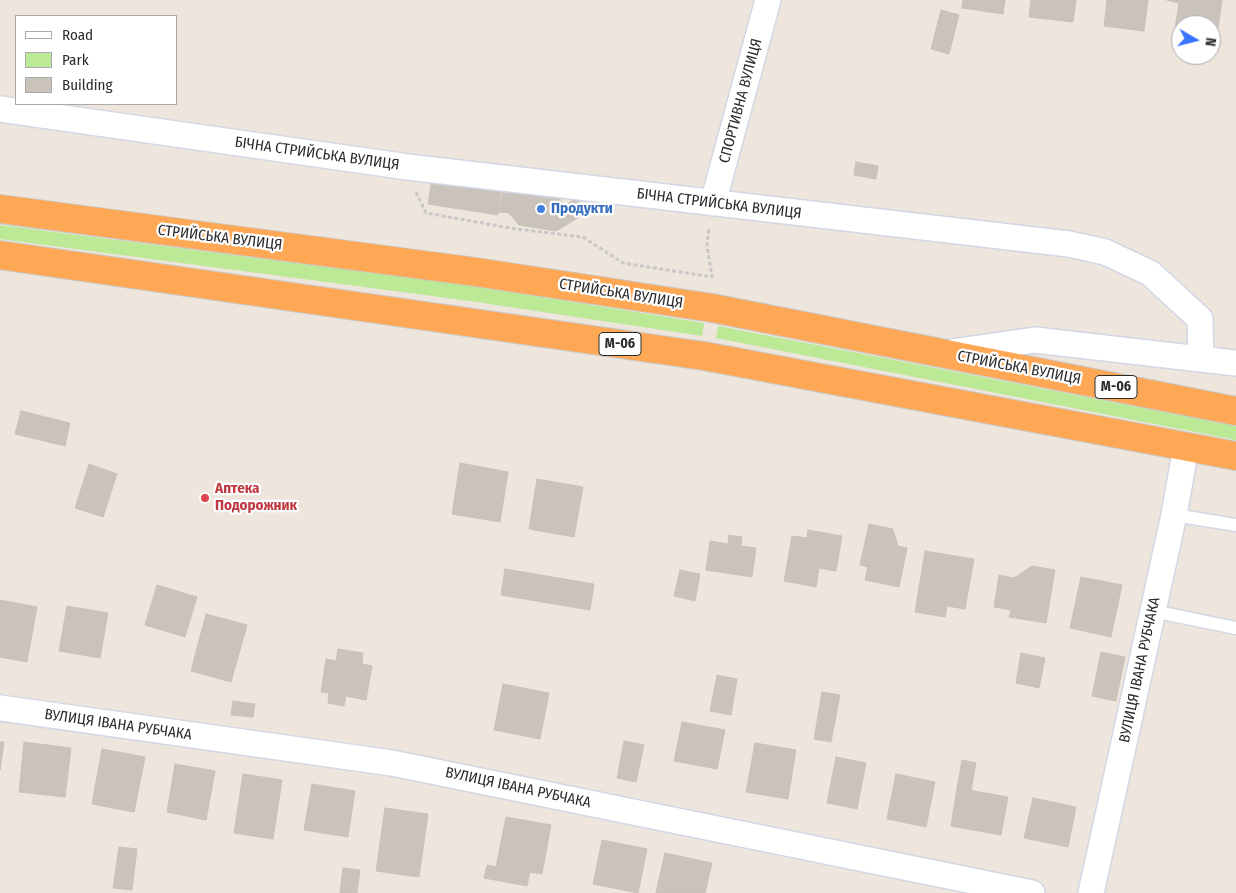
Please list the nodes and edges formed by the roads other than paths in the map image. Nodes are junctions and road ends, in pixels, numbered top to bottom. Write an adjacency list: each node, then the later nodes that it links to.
1 (768, 0): 3 (street, СПОРТИВНА ВУЛИЦЯ)
2 (0, 109): 3 (street, БІЧНА СТРИЙСЬКА ВУЛИЦЯ)
3 (713, 203): 7 (street, БІЧНА СТРИЙСЬКА ВУЛИЦЯ)
4 (0, 209): 6 (highway, СТРИЙСЬКА ВУЛИЦЯ / М-06)
5 (0, 255): 10 (highway, М-06)
6 (942, 353): 7 (street); 9 (highway, СТРИЙСЬКА ВУЛИЦЯ / М-06)
7 (1201, 357): 8 (street)
8 (1236, 363)
9 (1236, 411)
10 (1186, 447): 11 (highway, М-06); 12 (street, ВУЛИЦЯ ІВАНА РУБЧАКА)
11 (1236, 456)
12 (1174, 515): 13 (lane); 14 (street, ВУЛИЦЯ ІВАНА РУБЧАКА)
13 (1236, 525)
14 (1153, 611): 15 (lane); 18 (street, ВУЛИЦЯ ІВАНА РУБЧАКА)
15 (1236, 628)
16 (0, 708): 17 (street, ВУЛИЦЯ ІВАНА РУБЧАКА)
17 (1032, 893)
18 (1091, 893)

